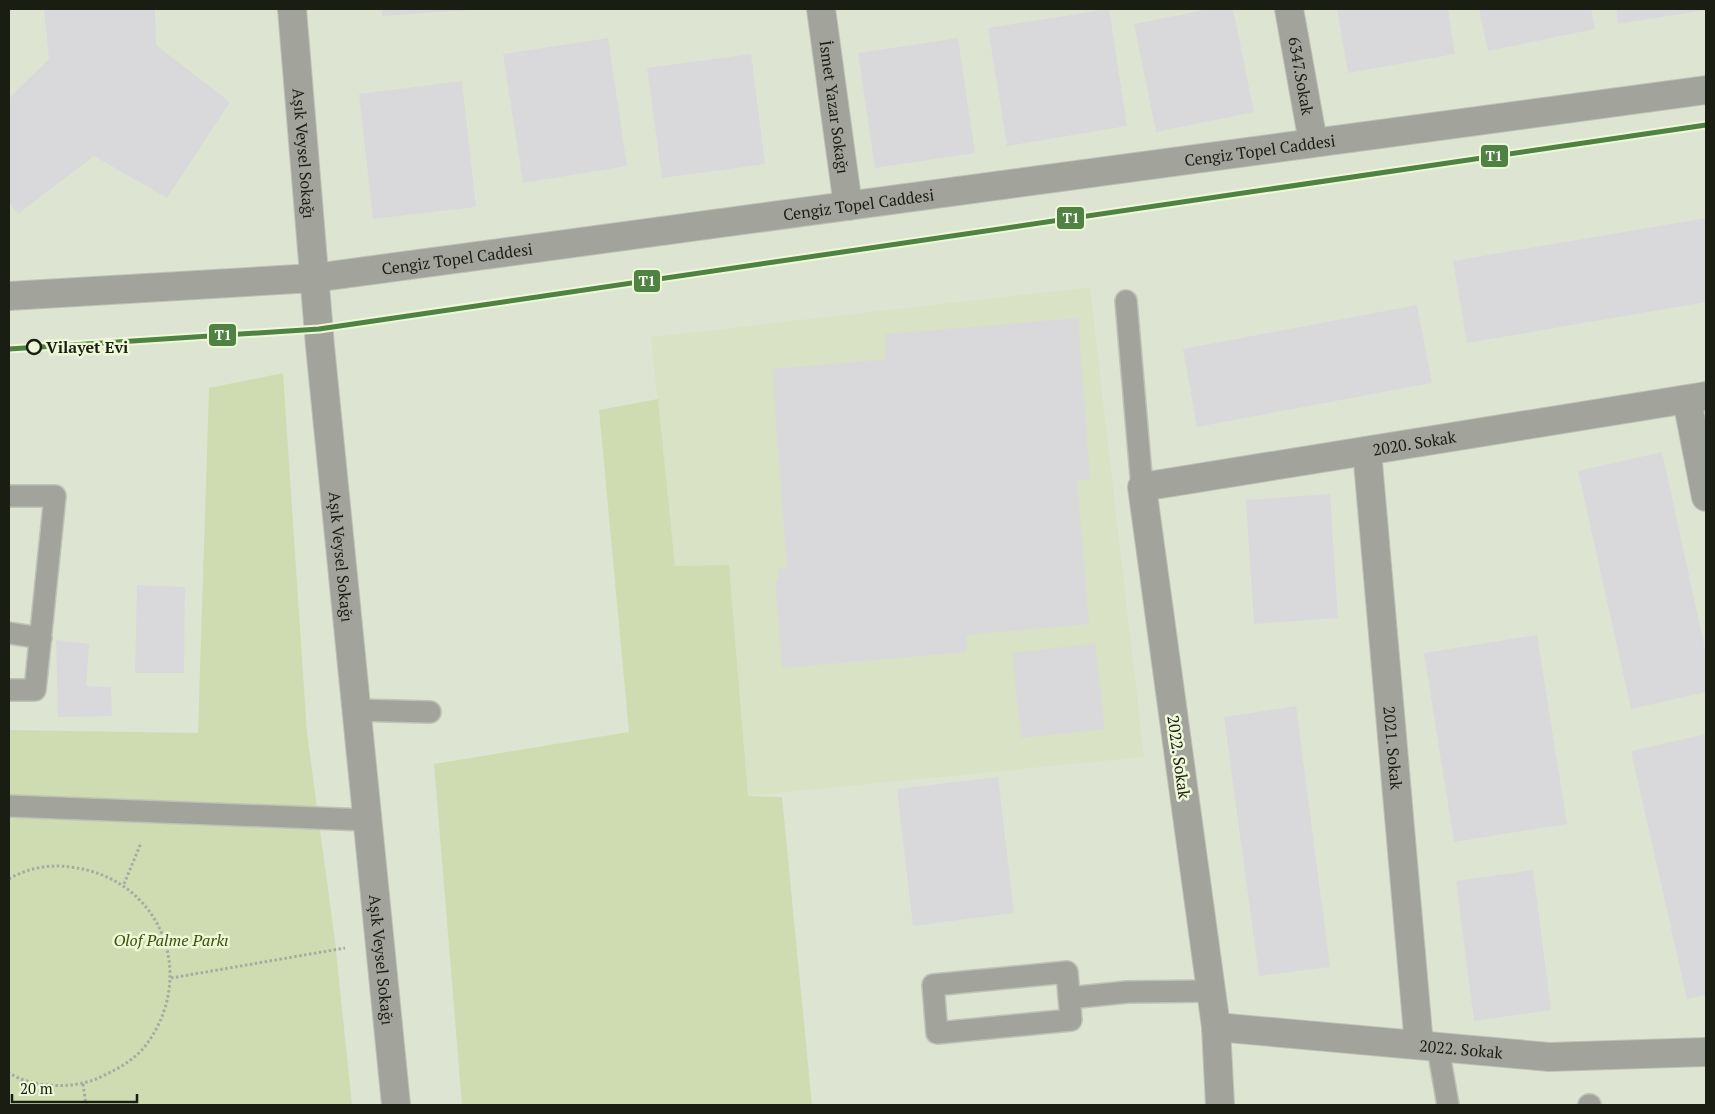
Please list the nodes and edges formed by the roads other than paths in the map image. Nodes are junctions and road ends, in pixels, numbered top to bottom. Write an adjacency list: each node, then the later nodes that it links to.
1 (292, 9): 7 (street, Aşık Veysel Sokağı)
2 (821, 9): 6 (street, İsmet Yazar Sokağı)
3 (1289, 9): 5 (street, 6347.Sokak)
4 (1706, 90): 5 (street, Cengiz Topel Caddesi)
5 (1313, 142): 6 (street, Cengiz Topel Caddesi)
6 (848, 206): 7 (street, Cengiz Topel Caddesi)
7 (314, 278): 8 (street, Cengiz Topel Caddesi); 18 (street, Aşık Veysel Sokağı)
8 (9, 296)
9 (1126, 302): 12 (lane)
10 (1697, 398): 11 (street, 2020. Sokak); 14 (street, 2020. Sokak)
11 (1367, 450): 12 (street, 2020. Sokak); 25 (street, 2021. Sokak)
12 (1142, 487): 22 (street, 2022. Sokak)
13 (9, 496): 16 (lane)
14 (1706, 497)
15 (9, 634): 16 (lane)
16 (41, 638): 17 (lane)
17 (9, 690)
18 (355, 710): 19 (lane); 21 (street, Aşık Veysel Sokağı)
19 (430, 712)
20 (9, 806): 21 (lane)
21 (366, 820): 27 (street, Aşık Veysel Sokağı)
22 (1212, 990): 23 (lane); 24 (street, 2022. Sokak)
23 (1069, 998): 23 (lane)
24 (1216, 1027): 25 (street, 2022. Sokak); 28 (street, 2022. Sokak)
25 (1429, 1046): 26 (street, 2022. Sokak); 29 (lane)
26 (1706, 1052)
27 (396, 1105)
28 (1220, 1105)
29 (1448, 1105)

